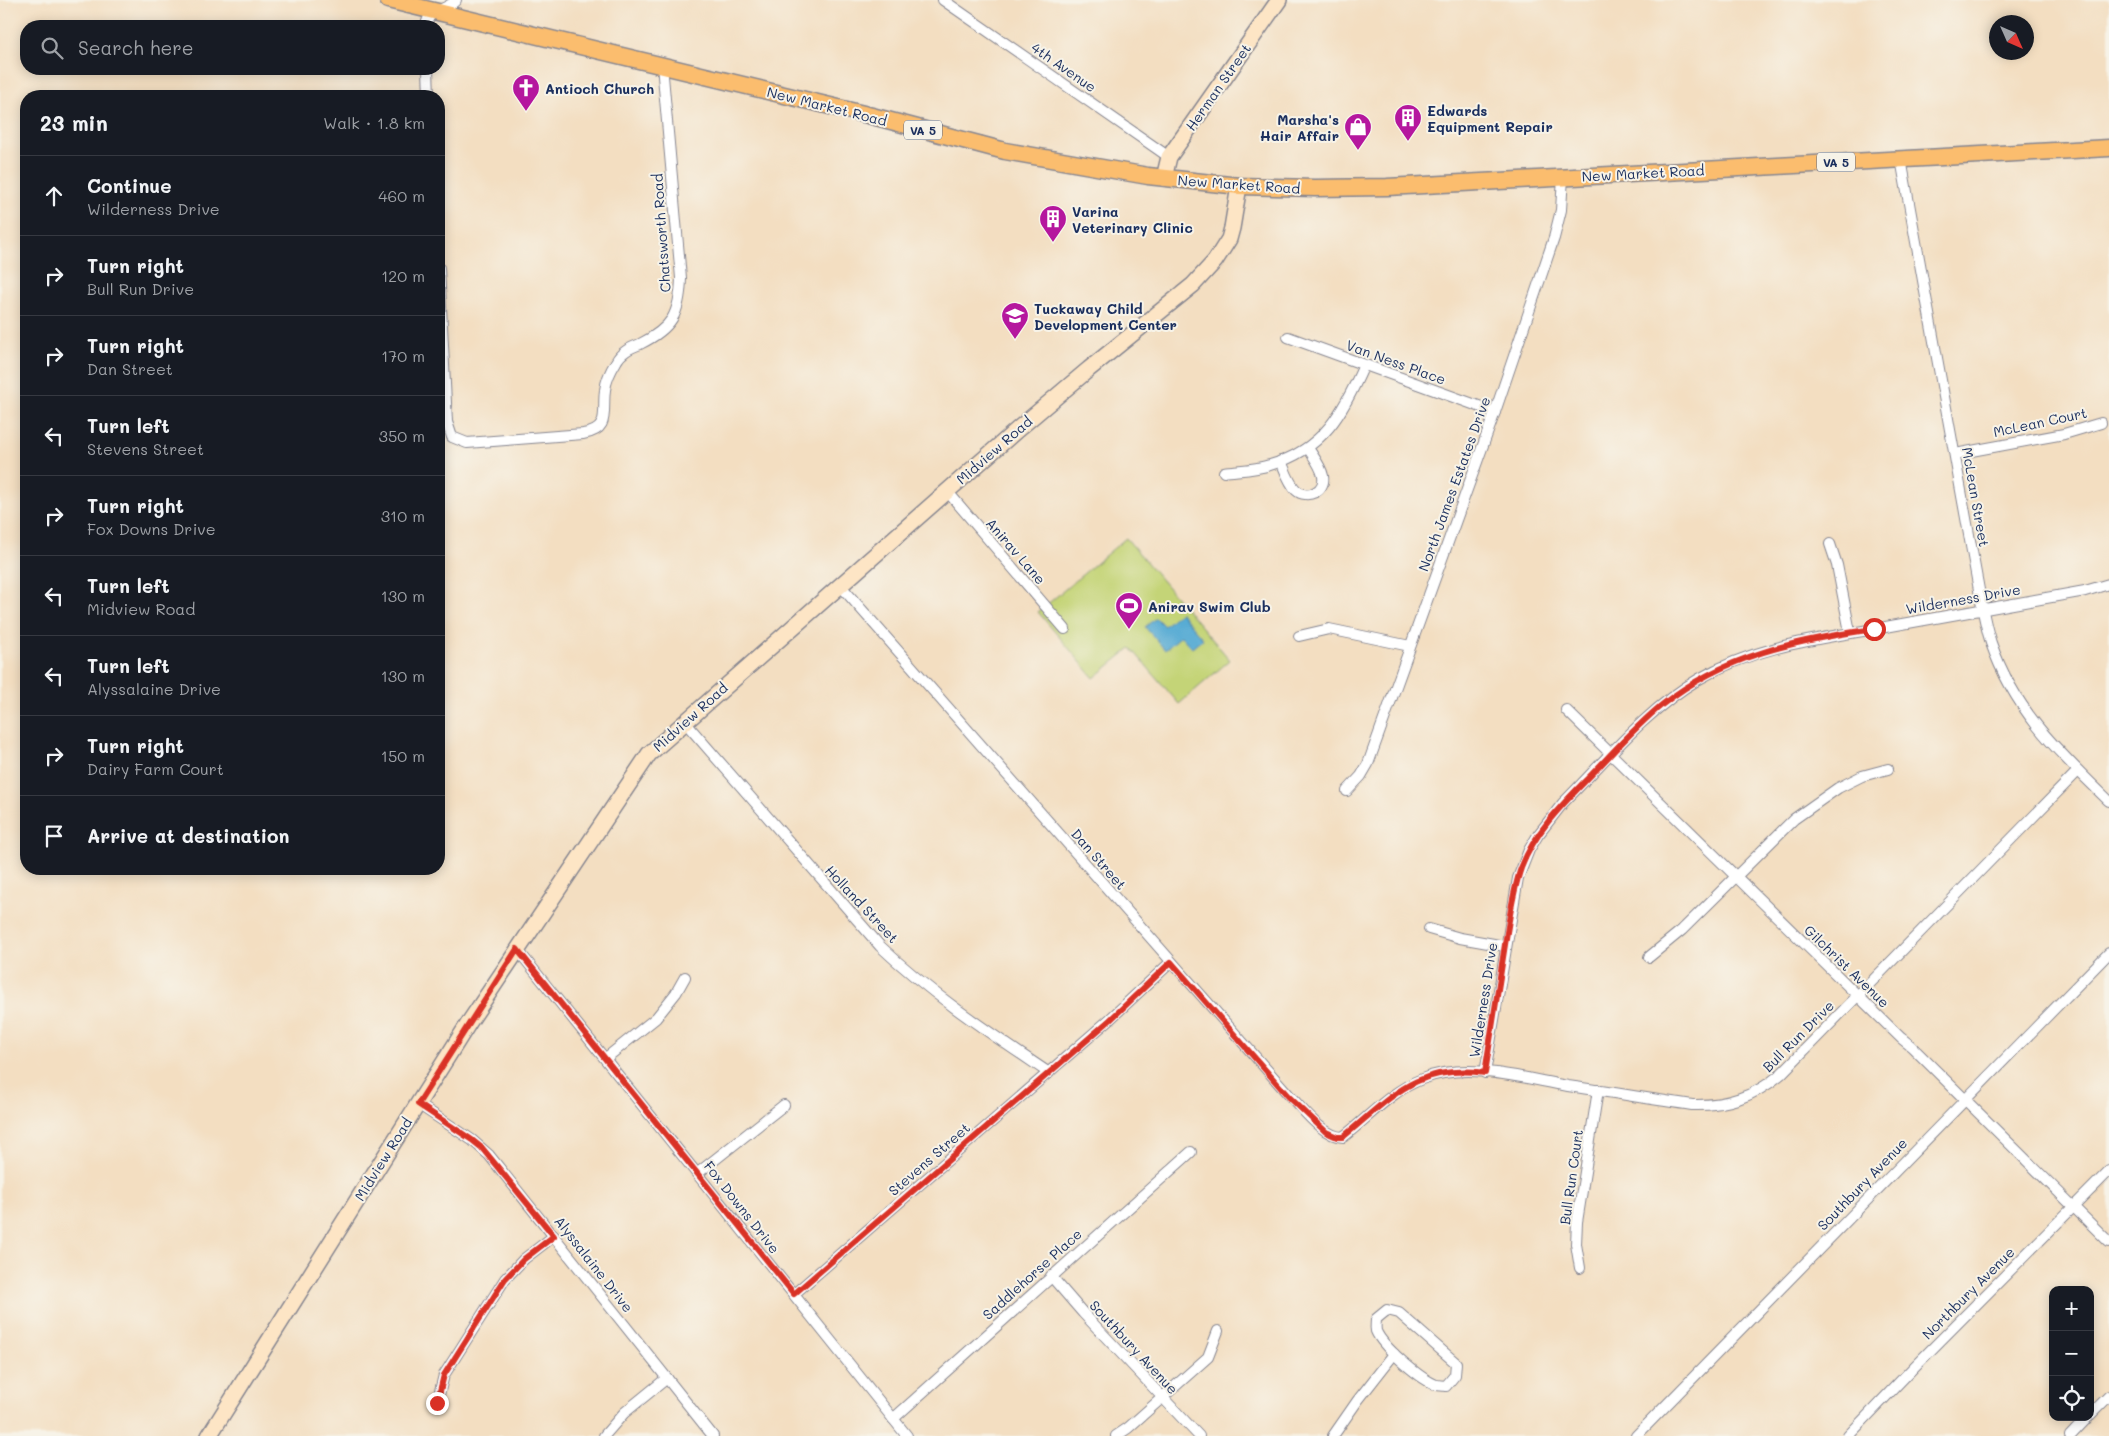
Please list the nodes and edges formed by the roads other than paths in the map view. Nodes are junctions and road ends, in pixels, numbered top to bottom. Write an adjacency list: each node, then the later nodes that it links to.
1 (388, 0): 5 (main road, New Market Road / VA 5)
2 (456, 0): 5 (street)
3 (943, 0): 11 (street, 4th Avenue)
4 (1279, 0): 11 (street, Herman Street)
5 (430, 19)
6 (445, 22): 7 (main road, New Market Road / VA 5)
7 (662, 65): 14 (main road, New Market Road / VA 5); 18 (street, Chatsworth Road)
8 (428, 75): 9 (street)
9 (429, 90)
10 (2109, 148): 12 (main road, New Market Road / VA 5)
11 (1169, 157): 14 (street, Herman Street)
12 (1901, 159): 13 (main road, New Market Road / VA 5); 22 (street, McLean Street)
13 (1563, 177): 15 (main road, New Market Road / VA 5); 19 (street, North James Estates Drive)
14 (1164, 178): 15 (main road, New Market Road / VA 5)
15 (1239, 186): 25 (street, Midview Road)
16 (1288, 337): 17 (street, Van Ness Place)
17 (1364, 365): 19 (street, Van Ness Place); 21 (street)
18 (445, 384)
19 (1494, 412): 33 (street, North James Estates Drive)
20 (2101, 423): 22 (street, McLean Court)
21 (1308, 448): 23 (street); 23 (street)
22 (1955, 454): 29 (street, McLean Street)
23 (1281, 461): 24 (street)
24 (1224, 472)
25 (947, 492): 28 (street, Midview Road); 30 (street, Anirav Lane)
26 (1830, 544): 31 (street)
27 (2109, 584): 29 (street, Wilderness Drive)
28 (840, 585): 35 (street, Midview Road); 47 (street, Dan Street)
29 (1983, 609): 31 (street, Wilderness Drive); 38 (street, McLean Street)
30 (1065, 629)
31 (1850, 632): 36 (street, Wilderness Drive)
32 (1299, 636): 33 (street)
33 (1410, 646): 39 (street, North James Estates Drive)
34 (1566, 710): 36 (street, Gilchrist Avenue)
35 (684, 721): 44 (street, Midview Road); 51 (street, Holland Street)
36 (1611, 754): 41 (street, Gilchrist Avenue); 43 (street, Wilderness Drive)
37 (1888, 769): 41 (street)
38 (2078, 771): 40 (street, McLean Street); 49 (street, Bull Run Drive)
39 (1347, 791)
40 (2109, 801)
41 (1735, 876): 46 (street); 49 (street, Gilchrist Avenue)
42 (1429, 928): 43 (street)
43 (1505, 946): 52 (street, Wilderness Drive)
44 (517, 949): 50 (street, Fox Downs Drive); 55 (street, Midview Road)
45 (2109, 953): 54 (street, Southbury Avenue)
46 (1649, 957)
47 (1171, 962): 51 (street, Stevens Street); 57 (street, Dan Street)
48 (685, 977): 50 (street)
49 (1858, 996): 53 (street, Bull Run Drive); 54 (street, Gilchrist Avenue)
50 (606, 1058): 60 (street, Fox Downs Drive)
51 (1049, 1073): 66 (street, Stevens Street)
52 (1485, 1073): 53 (street, Bull Run Drive); 57 (street, Bull Run Drive)
53 (1598, 1090): 64 (street, Bull Run Court)
54 (1964, 1100): 61 (street, Gilchrist Avenue); 83 (street, Southbury Avenue)
55 (418, 1104): 62 (street, Alyssalaine Drive); 76 (street, Midview Road)
56 (784, 1105): 60 (street)
57 (1345, 1136)
58 (1191, 1152): 65 (street, Saddlehorse Place)
59 (2109, 1171): 61 (street, Northbury Avenue)
60 (698, 1173): 66 (street, Fox Downs Drive)
61 (2073, 1207): 63 (street, Gilchrist Avenue); 84 (street, Northbury Avenue)
62 (554, 1236): 69 (street, Alyssalaine Drive); 72 (street)
63 (2109, 1242)
64 (1580, 1268)
65 (1051, 1276): 71 (street, Southbury Avenue); 74 (street, Saddlehorse Place)
66 (794, 1294): 74 (street, Fox Downs Drive)
67 (1218, 1331): 71 (street)
68 (1394, 1354): 68 (street); 82 (street)
69 (667, 1378): 77 (street); 78 (street, Alyssalaine Drive)
70 (2109, 1396): 73 (street)
71 (1161, 1398): 80 (street); 81 (street, Southbury Avenue)
72 (437, 1403)
73 (2094, 1411)
74 (893, 1418): 79 (street, Fox Downs Drive)
75 (2084, 1421): 85 (street)
76 (209, 1436)
77 (604, 1436)
78 (713, 1436)
79 (906, 1436)
80 (1116, 1436)
81 (1198, 1436)
82 (1334, 1436)
83 (1636, 1436)
84 (1848, 1436)
85 (2070, 1436)

